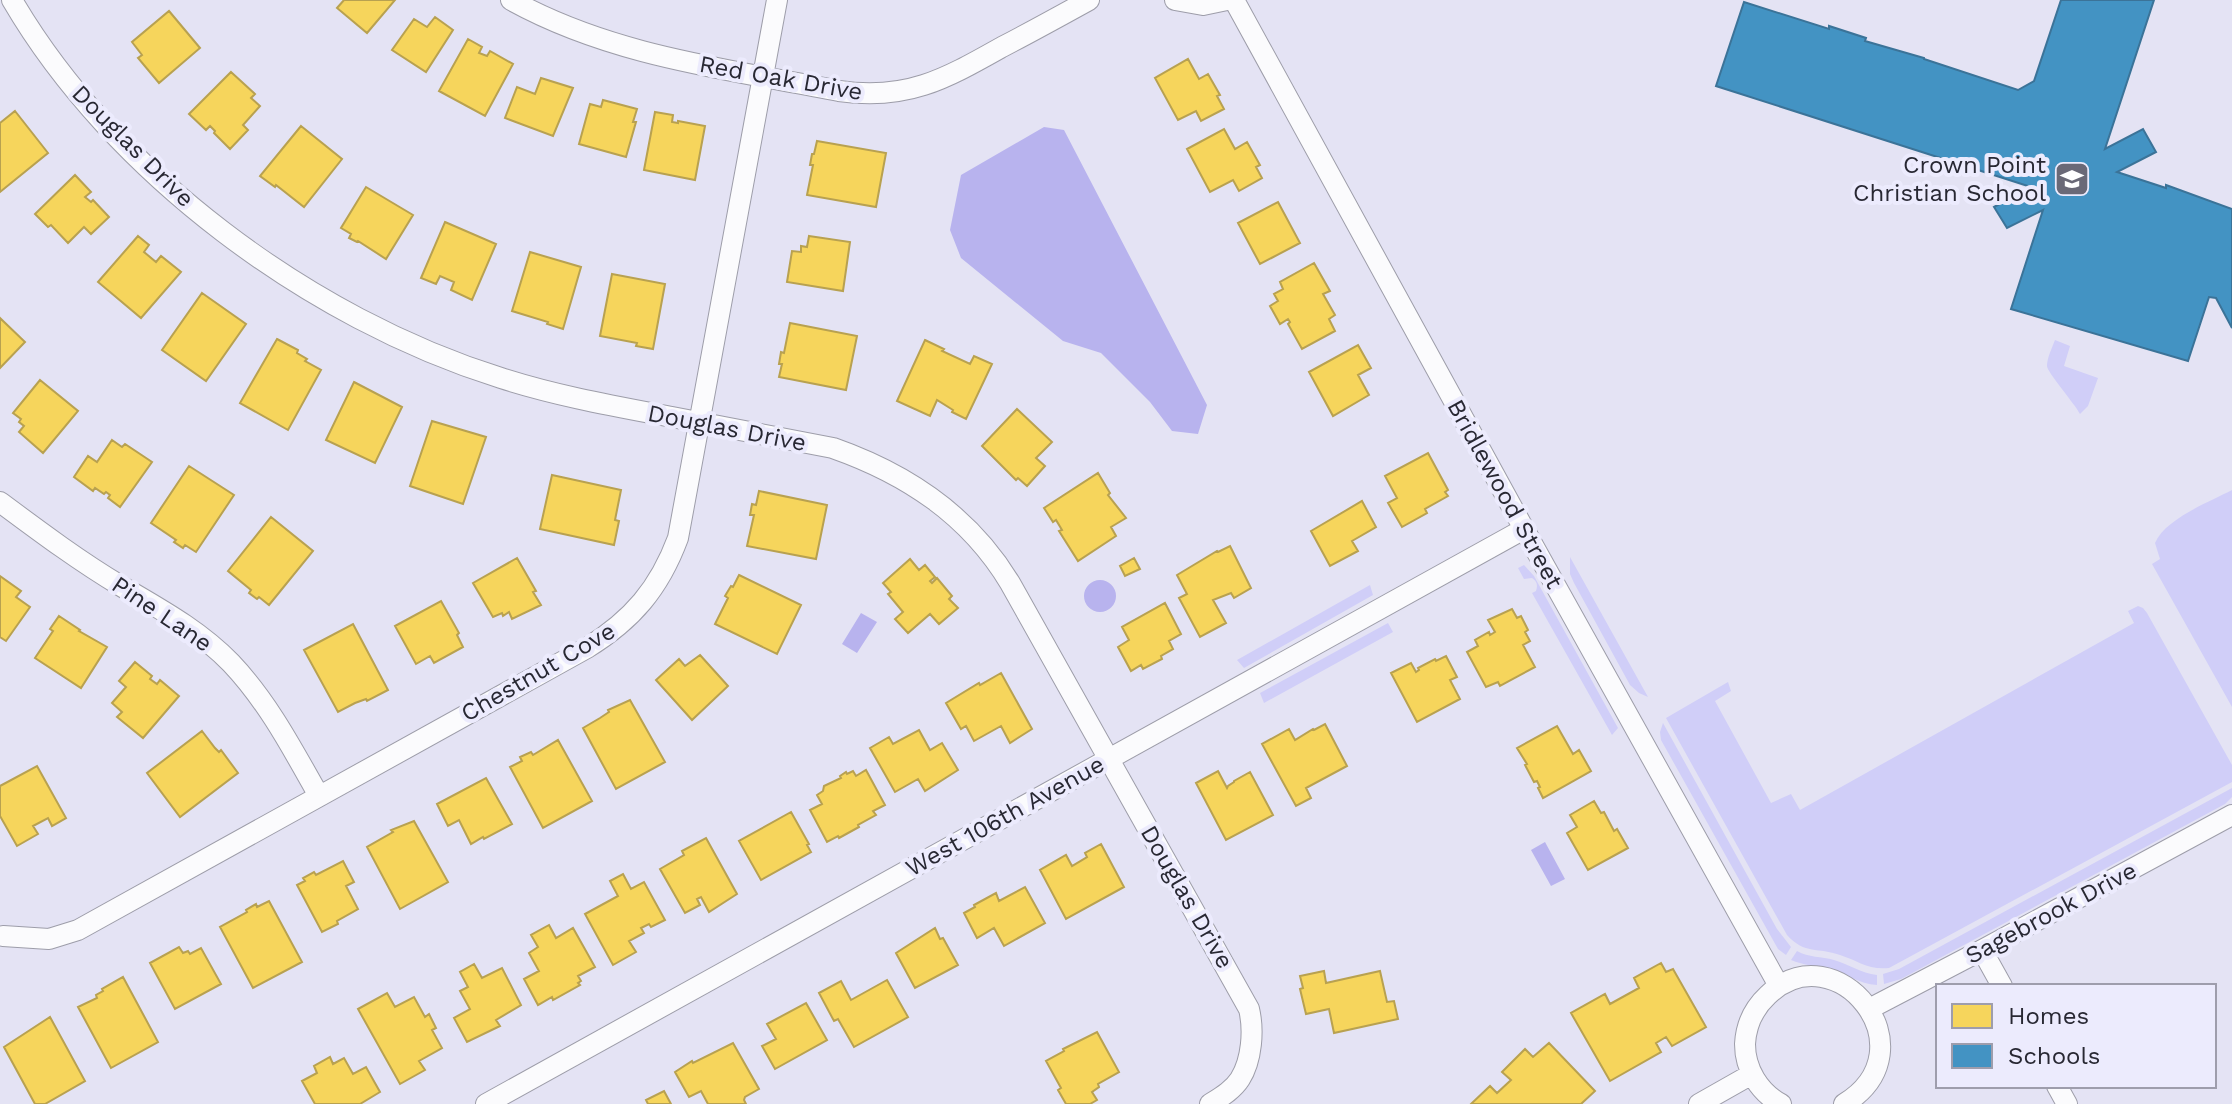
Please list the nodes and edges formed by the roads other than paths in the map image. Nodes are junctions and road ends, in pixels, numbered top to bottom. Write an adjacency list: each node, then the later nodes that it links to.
1 (12, 0): 9 (street, Douglas Drive)
2 (511, 0): 8 (street, Red Oak Drive)
3 (777, 0): 8 (street, Chestnut Cove)
4 (1089, 0): 8 (street, Red Oak Drive)
5 (1175, 0): 6 (street)
6 (1227, 0)
7 (1234, 0): 11 (street, Bridlewood Street)
8 (763, 76): 9 (street, Chestnut Cove)
9 (701, 422): 12 (street, Douglas Drive); 13 (street, Chestnut Cove)
10 (0, 502): 13 (street, Pine Lane)
11 (1524, 529): 12 (street, West 106th Avenue); 18 (street, Bridlewood Street)
12 (1108, 758): 21 (street, West 106th Avenue); 22 (street, Douglas Drive)
13 (319, 796): 15 (street, Chestnut Cove)
14 (2232, 815): 16 (street, Sagebrook Drive)
15 (3, 936)
16 (1982, 950): 17 (street); 19 (street, Sagebrook Drive)
17 (2001, 984)
18 (1779, 986): 19 (street); 20 (street)
19 (1869, 1009): 25 (street)
20 (1752, 1074): 23 (street); 24 (street)
21 (486, 1104)
22 (1210, 1104)
23 (1699, 1104)
24 (1781, 1104)
25 (1844, 1104)

